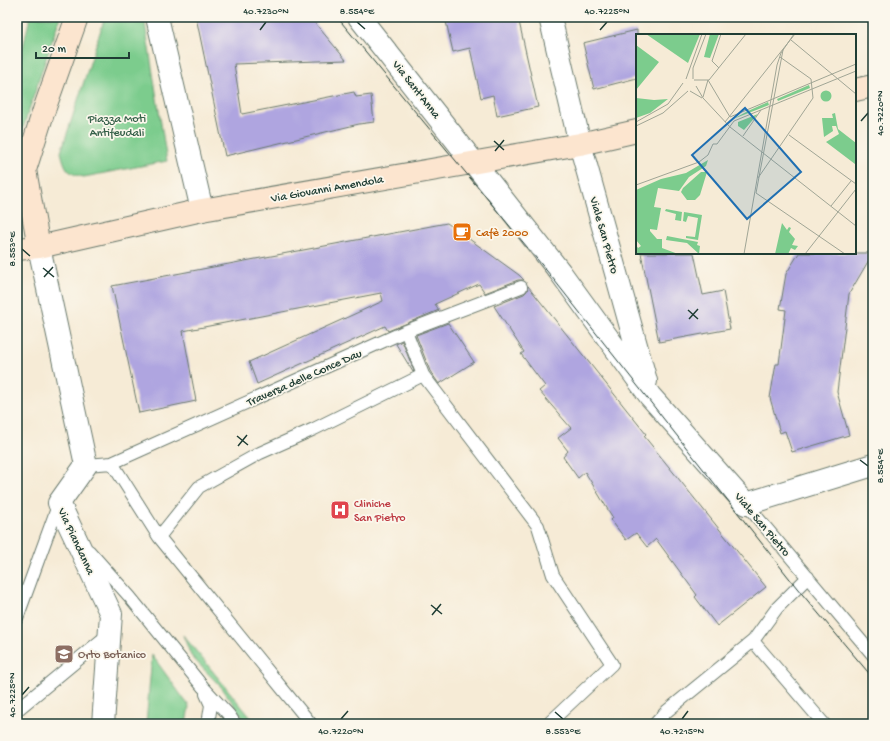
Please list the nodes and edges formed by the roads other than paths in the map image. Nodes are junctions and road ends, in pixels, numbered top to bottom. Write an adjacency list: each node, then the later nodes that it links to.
1 (77, 17): 11 (main road)
2 (157, 17): 10 (street)
3 (359, 17): 9 (street, Via Sant'Anna)
4 (550, 17): 8 (street, Viale San Pietro)
5 (873, 86): 6 (main road)
6 (856, 90)
7 (636, 131): 8 (main road, Via Giovanni Amendola)
8 (580, 144): 9 (main road, Via Giovanni Amendola); 16 (street, Viale San Pietro)
9 (474, 162): 10 (main road, Via Giovanni Amendola); 16 (street, Viale San Pietro)
10 (202, 210): 11 (main road, Via Giovanni Amendola)
11 (39, 248): 12 (main road, Via Giovanni Amendola); 18 (street)
12 (17, 249)
13 (521, 287): 14 (lane, Traversa delle Conce Dau)
14 (406, 331): 15 (lane); 17 (lane, Traversa delle Conce Dau)
15 (423, 374): 23 (lane); 35 (lane)
16 (650, 396): 21 (street, Viale San Pietro)
17 (112, 463): 18 (lane, Traversa delle Conce Dau); 23 (lane)
18 (86, 464): 20 (street, Via Piandanna)
19 (873, 466): 21 (street)
20 (59, 503): 22 (street, Via Piandanna); 25 (lane)
21 (746, 504): 24 (lane, Viale San Pietro)
22 (74, 536): 26 (street, Via Piandanna); 29 (lane)
23 (159, 537): 34 (lane)
24 (808, 577): 27 (lane); 28 (lane, Viale San Pietro)
25 (17, 618)
26 (109, 634): 30 (lane); 31 (street, Via Piandanna)
27 (753, 641): 36 (lane); 37 (lane)
28 (873, 655)
29 (203, 687): 32 (lane); 33 (lane)
30 (17, 710)
31 (103, 724)
32 (208, 724)
33 (235, 724)
34 (311, 724)
35 (548, 724)
36 (655, 724)
37 (824, 724)

